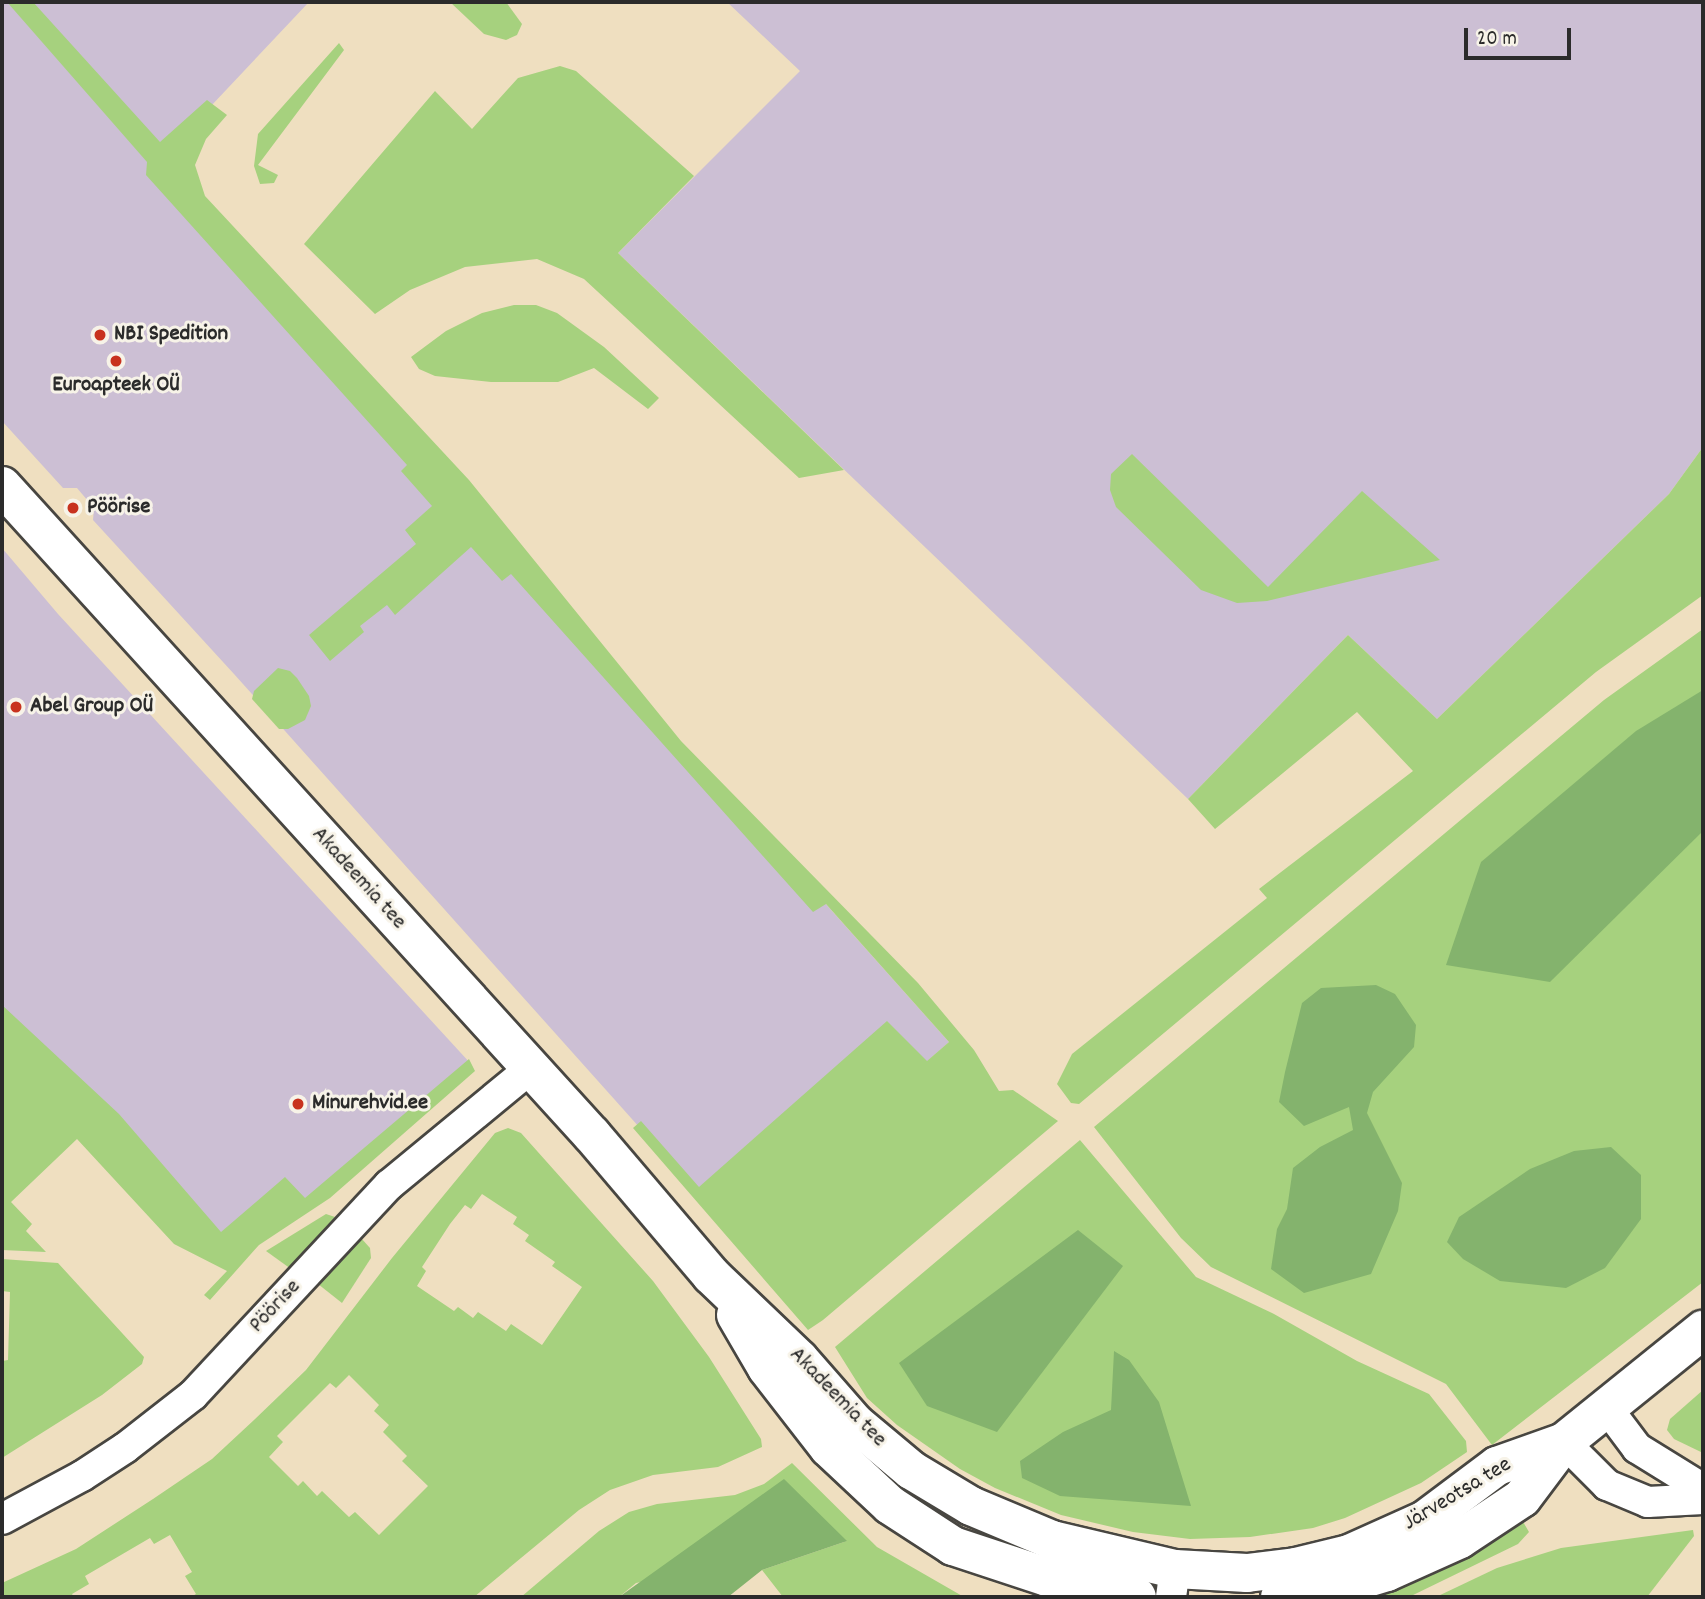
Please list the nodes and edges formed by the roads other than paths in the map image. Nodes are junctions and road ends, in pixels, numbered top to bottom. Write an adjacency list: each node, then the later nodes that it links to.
1 (2, 486): 2 (main road, Akadeemia tee)
2 (531, 1068): 3 (main road, Akadeemia tee); 9 (street, Pöörise)
3 (711, 1275): 10 (main road, Akadeemia tee); 11 (main road, Akadeemia tee)
4 (1703, 1331): 5 (main road, Järveotsa tee)
5 (1608, 1408): 6 (main road, Järveotsa tee); 7 (street)
6 (1564, 1442): 8 (street); 11 (main road, Järveotsa tee); 14 (main road, Järveotsa tee)
7 (1703, 1489)
8 (1703, 1499)
9 (2, 1519)
10 (953, 1546): 12 (main road); 13 (main road, Akadeemia tee)
11 (1173, 1583)
12 (1029, 1597)
13 (1137, 1597)
14 (1280, 1597)

